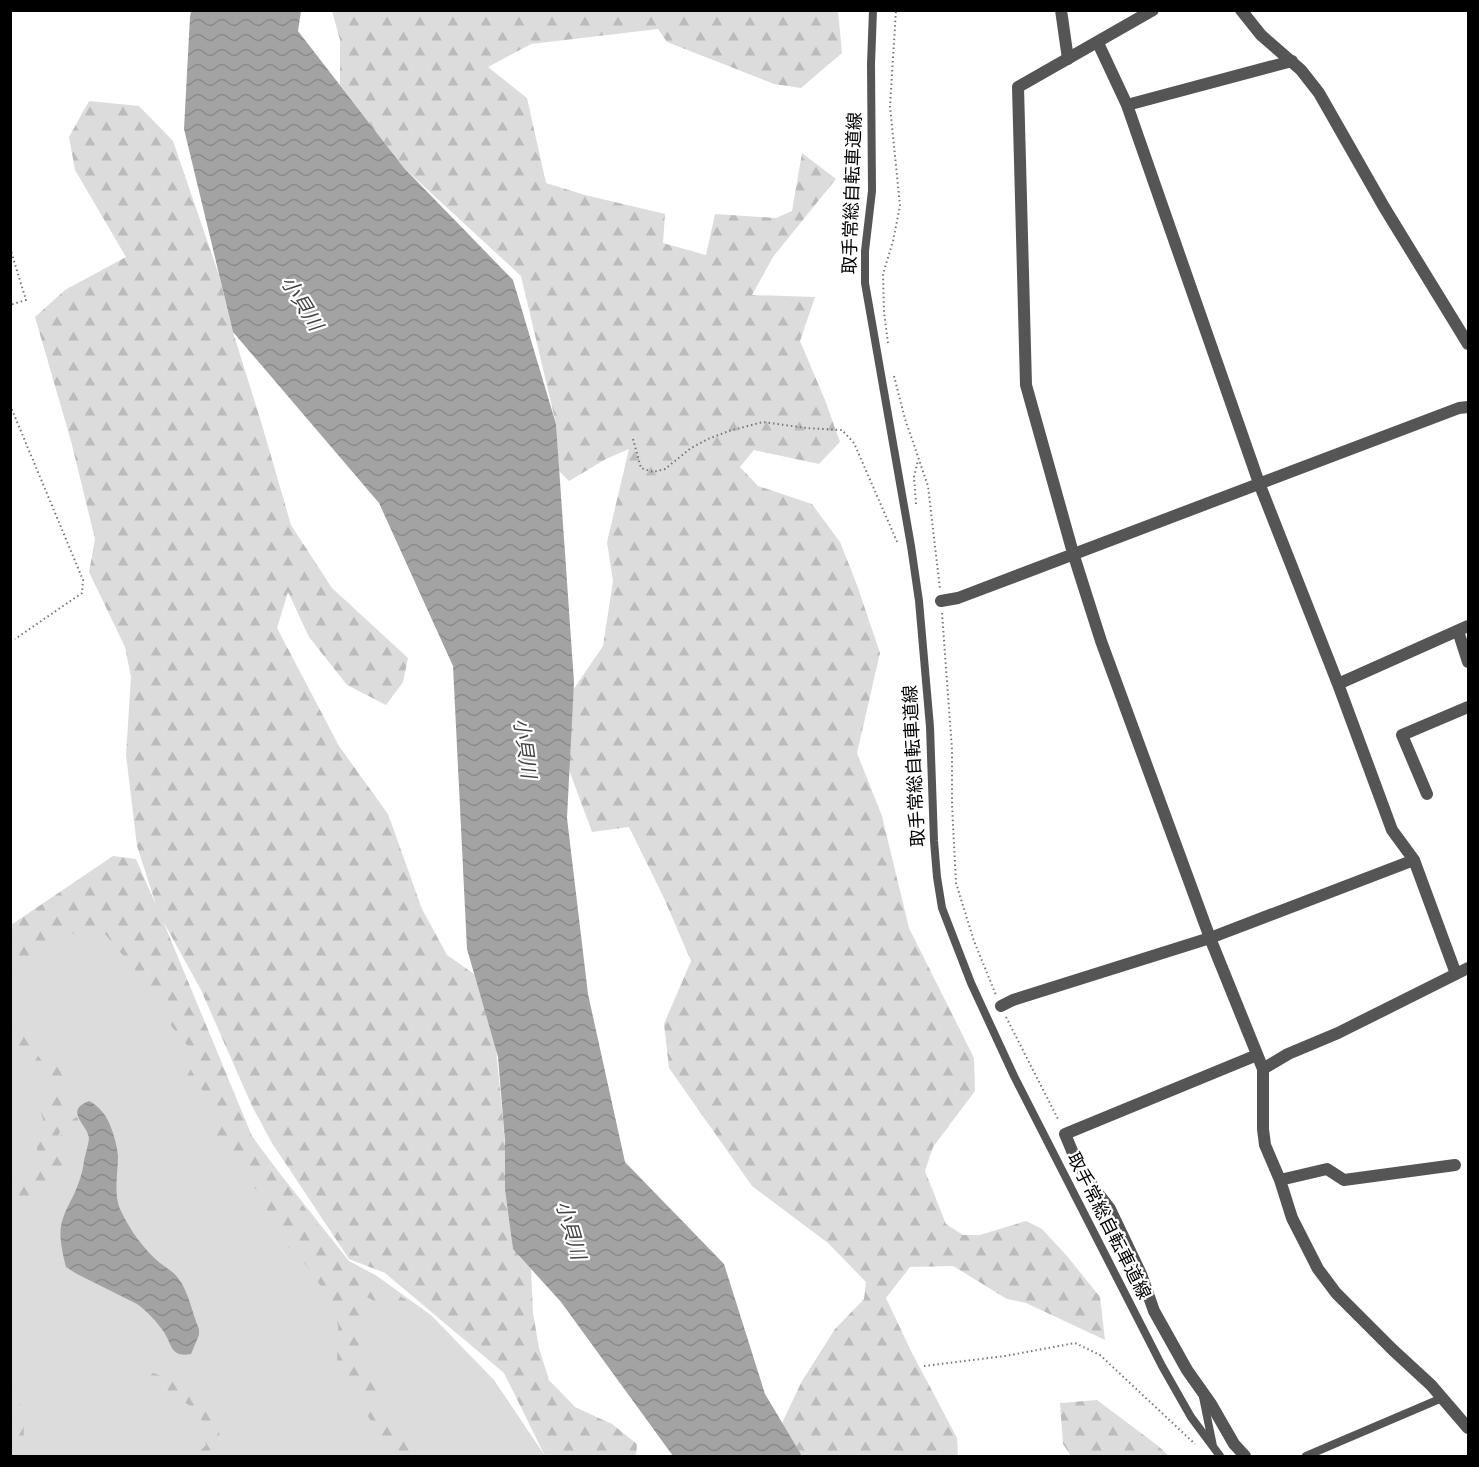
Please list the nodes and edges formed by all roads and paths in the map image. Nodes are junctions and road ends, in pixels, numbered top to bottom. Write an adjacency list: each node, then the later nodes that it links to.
1 (873, 10): 19 (lane, 取手常総自転車道線)
2 (897, 10): 12 (path)
3 (1061, 10): 7 (street)
4 (1154, 10): 6 (street)
5 (1241, 10): 8 (street)
6 (1098, 43): 7 (street); 9 (street)
7 (1068, 58): 20 (street)
8 (1292, 62): 9 (street); 13 (street)
9 (1127, 105): 18 (street)
10 (10, 248): 11 (path)
11 (10, 305)
12 (888, 342)
13 (1468, 344)
14 (893, 372): 21 (path)
15 (10, 405): 23 (path)
16 (1468, 407): 18 (street)
17 (633, 439): 19 (path)
18 (1258, 483): 20 (street); 25 (street)
19 (912, 552): 43 (lane, 取手常総自転車道線)
20 (1073, 553): 21 (street); 29 (street)
21 (941, 601): 32 (path)
22 (1463, 628): 24 (street); 25 (street)
23 (15, 639)
24 (1468, 662)
25 (1338, 684): 28 (street)
26 (1468, 707): 27 (street)
27 (1427, 794)
28 (1414, 860): 29 (street); 31 (street)
29 (1210, 938): 32 (street); 33 (street)
30 (1468, 968): 31 (street)
31 (1456, 974): 34 (street)
32 (1001, 1006): 35 (path)
33 (1257, 1055): 34 (street); 35 (street)
34 (1263, 1069): 37 (street)
35 (1065, 1134): 39 (street)
36 (1455, 1165): 37 (street)
37 (1280, 1180): 40 (street)
38 (924, 1366): 42 (path)
39 (1202, 1391): 43 (lane); 44 (street)
40 (1442, 1398): 41 (street); 45 (lane)
41 (1468, 1428)
42 (1195, 1443)
43 (1217, 1453)
44 (1245, 1456)
45 (1306, 1456)

